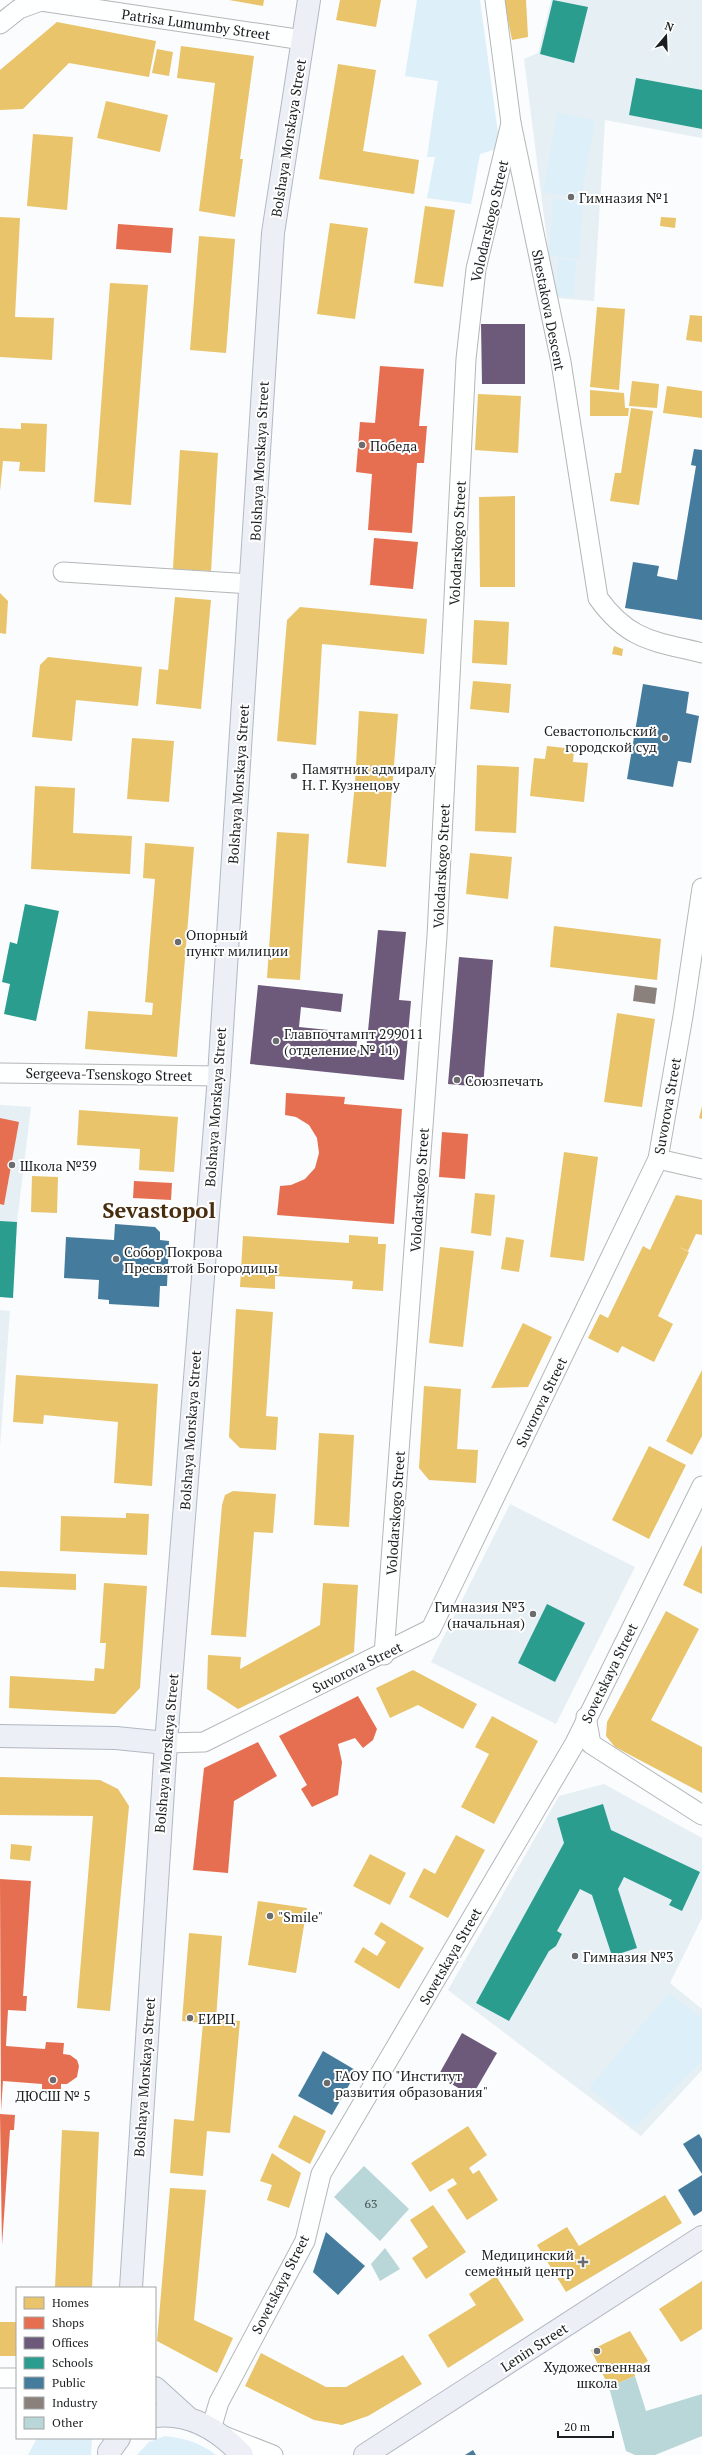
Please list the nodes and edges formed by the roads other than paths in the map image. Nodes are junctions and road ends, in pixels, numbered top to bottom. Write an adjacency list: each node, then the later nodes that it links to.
1 (41, 0): 4 (street); 5 (street, Patrisa Lumumby Street)
2 (309, 0): 5 (main road, Bolshaya Morskaya Street)
3 (495, 0): 6 (street, Shestakova Descent)
4 (0, 24)
5 (303, 40): 8 (main road, Bolshaya Morskaya Street)
6 (511, 123): 9 (street, Shestakova Descent); 16 (street, Volodarskogo Street)
7 (63, 572): 8 (street)
8 (252, 584): 12 (main road, Bolshaya Morskaya Street)
9 (702, 653)
10 (702, 888): 13 (street, Suvorova Street)
11 (0, 1073): 12 (street, Sergeeva-Tsenskogo Street)
12 (219, 1076): 19 (main road, Bolshaya Morskaya Street)
13 (658, 1159): 14 (street); 16 (street, Suvorova Street)
14 (702, 1169)
15 (702, 1486): 17 (street, Sovetskaya Street)
16 (384, 1655): 19 (street, Suvorova Street)
17 (586, 1717): 20 (street); 28 (street, Sovetskaya Street)
18 (0, 1736): 19 (main road)
19 (166, 1743): 22 (main road, Bolshaya Morskaya Street)
20 (702, 1815)
21 (702, 2237): 31 (main road, Lenin Street)
22 (131, 2287)
23 (0, 2378): 24 (street)
24 (16, 2378)
25 (156, 2389): 27 (main road)
26 (156, 2416): 27 (main road)
27 (188, 2418): 28 (main road)
28 (218, 2433): 29 (main road); 30 (street)
29 (242, 2455)
30 (272, 2455)
31 (365, 2455)

